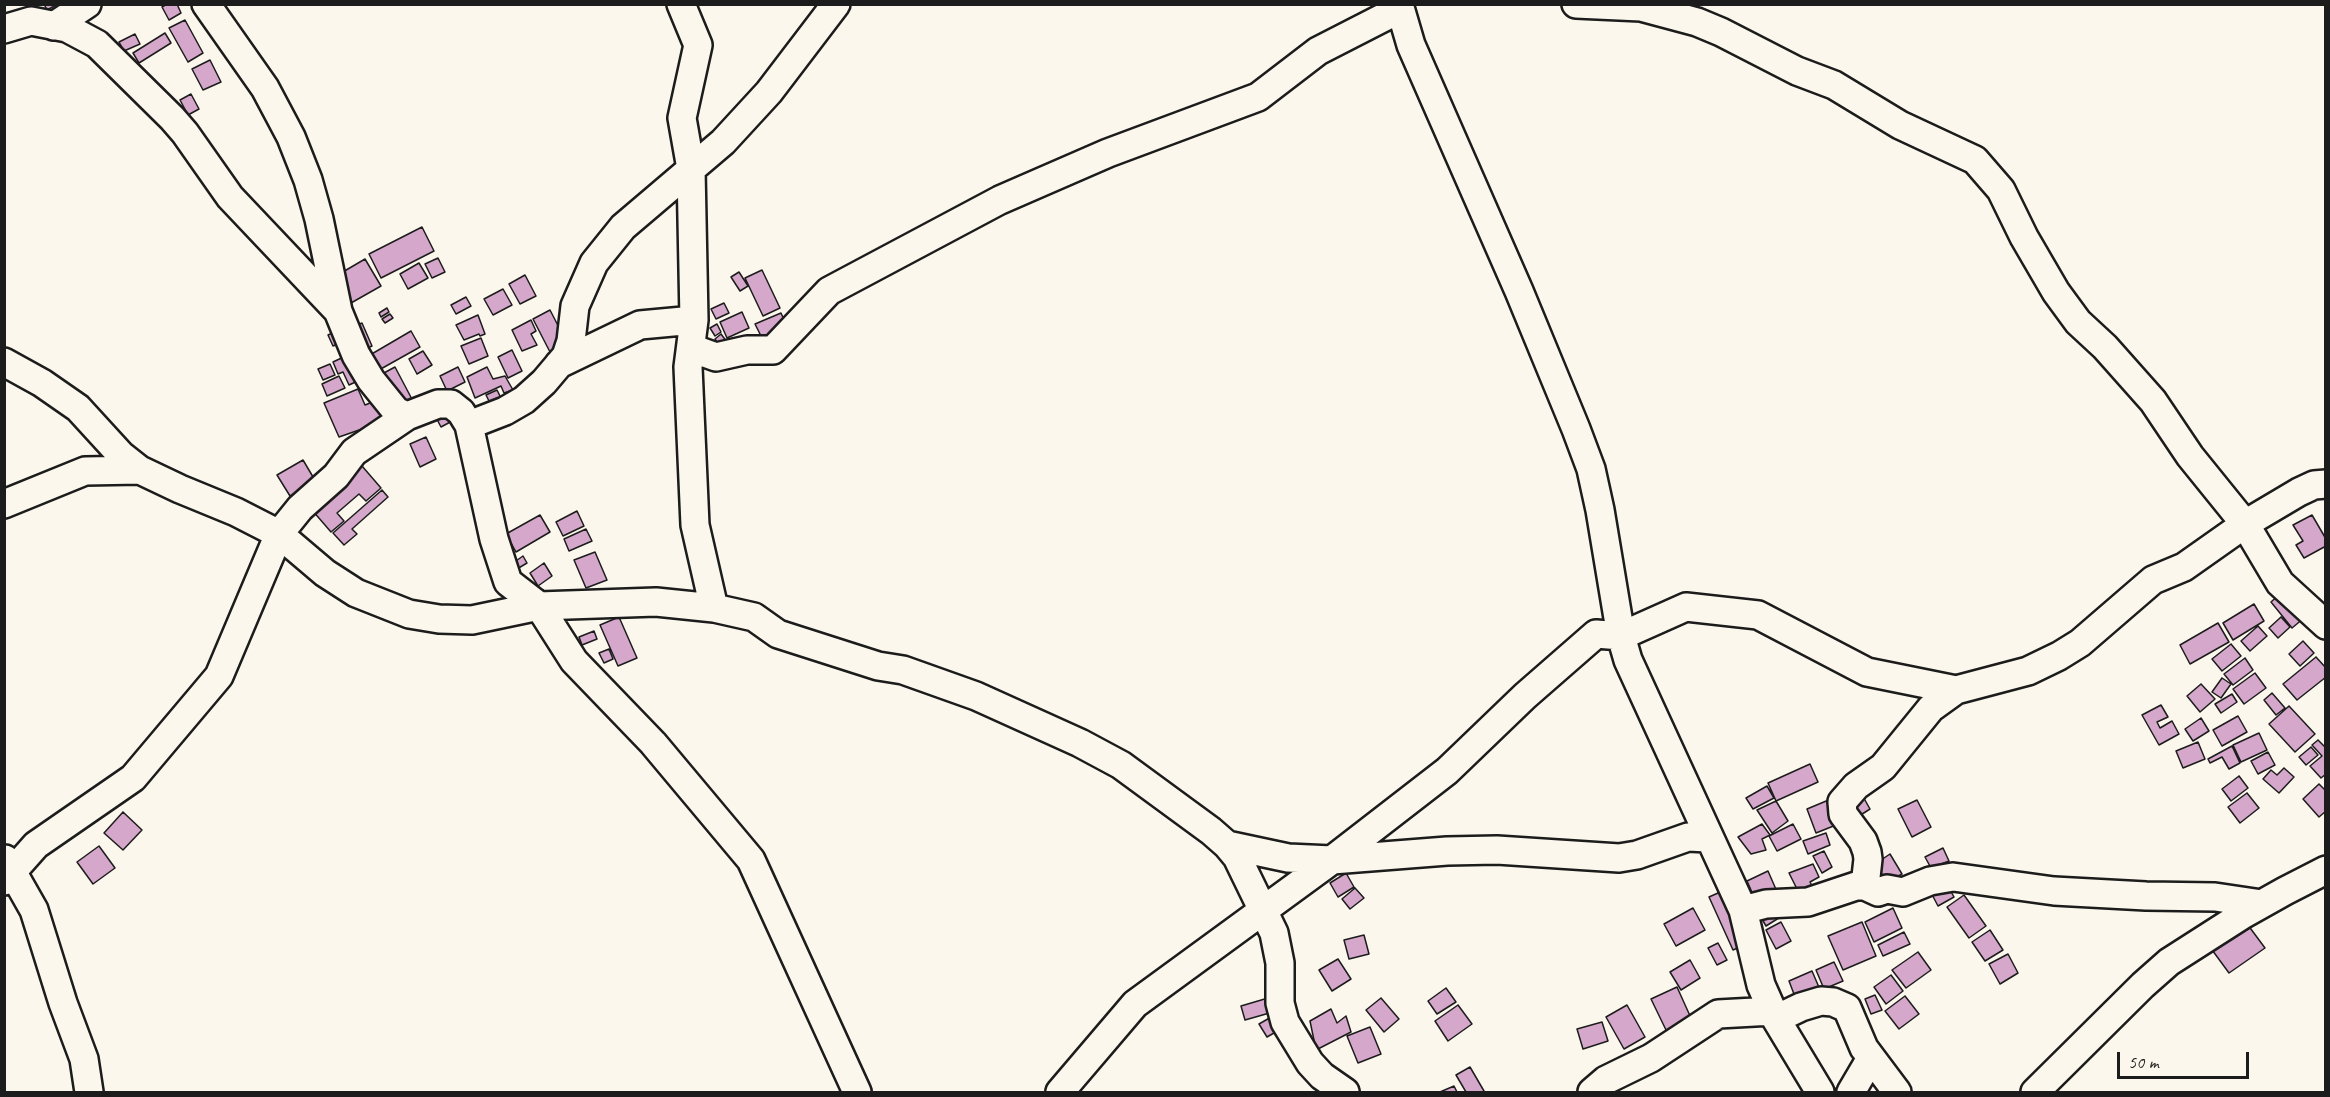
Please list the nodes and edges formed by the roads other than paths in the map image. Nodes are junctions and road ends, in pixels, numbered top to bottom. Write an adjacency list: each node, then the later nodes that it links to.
1 (87, 4): 7 (street)
2 (206, 4): 10 (street)
3 (681, 4): 9 (street)
4 (836, 4): 9 (street)
5 (1576, 4): 20 (street)
6 (1399, 7): 12 (street); 25 (street)
7 (54, 26): 8 (street); 10 (street)
8 (4, 29)
9 (691, 169): 11 (street); 14 (street)
10 (338, 311): 15 (street)
11 (694, 320): 12 (street); 14 (street)
12 (691, 348): 23 (street)
13 (4, 362): 17 (street)
14 (559, 364): 16 (street)
15 (407, 416): 16 (street); 21 (street)
16 (469, 425): 22 (street)
17 (140, 470): 19 (street); 21 (street)
18 (2325, 484): 20 (street)
19 (4, 504)
20 (2245, 524): 24 (street); 26 (street)
21 (279, 534): 22 (street); 30 (street)
22 (539, 606): 23 (street); 39 (street)
23 (714, 608): 28 (street)
24 (2325, 625)
25 (1621, 636): 26 (street); 27 (street); 29 (street)
26 (1956, 690): 32 (street)
27 (1708, 838): 29 (street); 35 (street)
28 (1227, 845): 29 (street); 34 (street)
29 (1332, 860): 34 (street)
30 (7, 870): 38 (street)
31 (2325, 870): 33 (street)
32 (1865, 886): 33 (street); 35 (street)
33 (2262, 904): 46 (street)
34 (1263, 908): 40 (street); 41 (street)
35 (1743, 910): 36 (street)
36 (1775, 1015): 37 (street); 42 (street); 43 (street)
37 (1871, 1058): 44 (street); 45 (street)
38 (89, 1092)
39 (857, 1092)
40 (1060, 1092)
41 (1344, 1092)
42 (1592, 1092)
43 (1820, 1092)
44 (1851, 1092)
45 (1897, 1092)
46 (2035, 1092)

